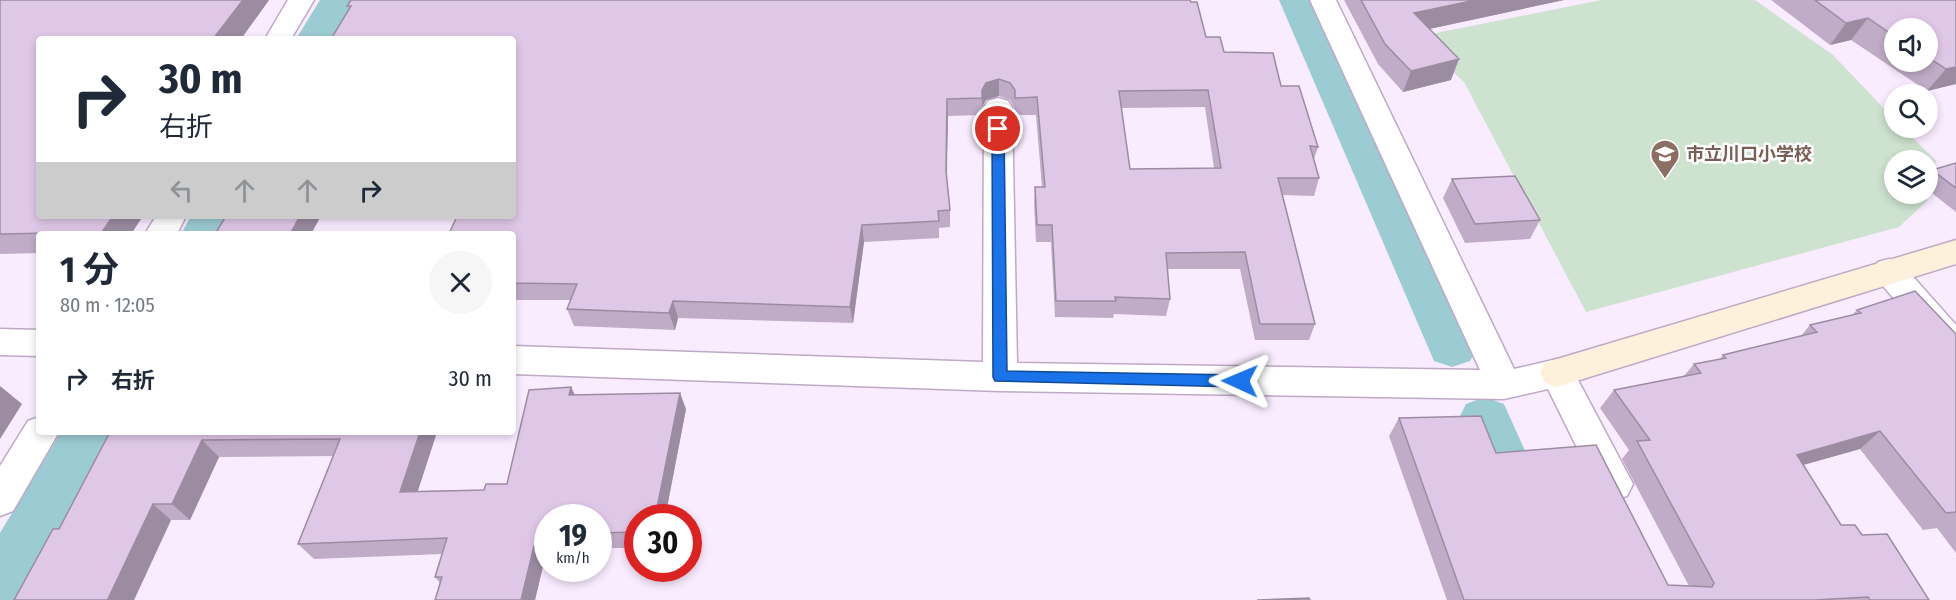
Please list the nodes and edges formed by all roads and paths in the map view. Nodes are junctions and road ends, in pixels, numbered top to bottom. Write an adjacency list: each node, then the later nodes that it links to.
1 (301, 0): 3 (street)
2 (1323, 0): 13 (street)
3 (280, 36)
4 (998, 107): 12 (street)
5 (1956, 252): 6 (street)
6 (1889, 271): 9 (street); 11 (street)
7 (0, 342): 8 (street)
8 (36, 343)
9 (1956, 348)
10 (516, 360): 12 (street)
11 (1557, 373): 13 (street); 16 (street)
12 (1000, 377): 13 (street)
13 (1504, 385)
14 (39, 435): 15 (street)
15 (0, 500)
16 (1631, 517)

